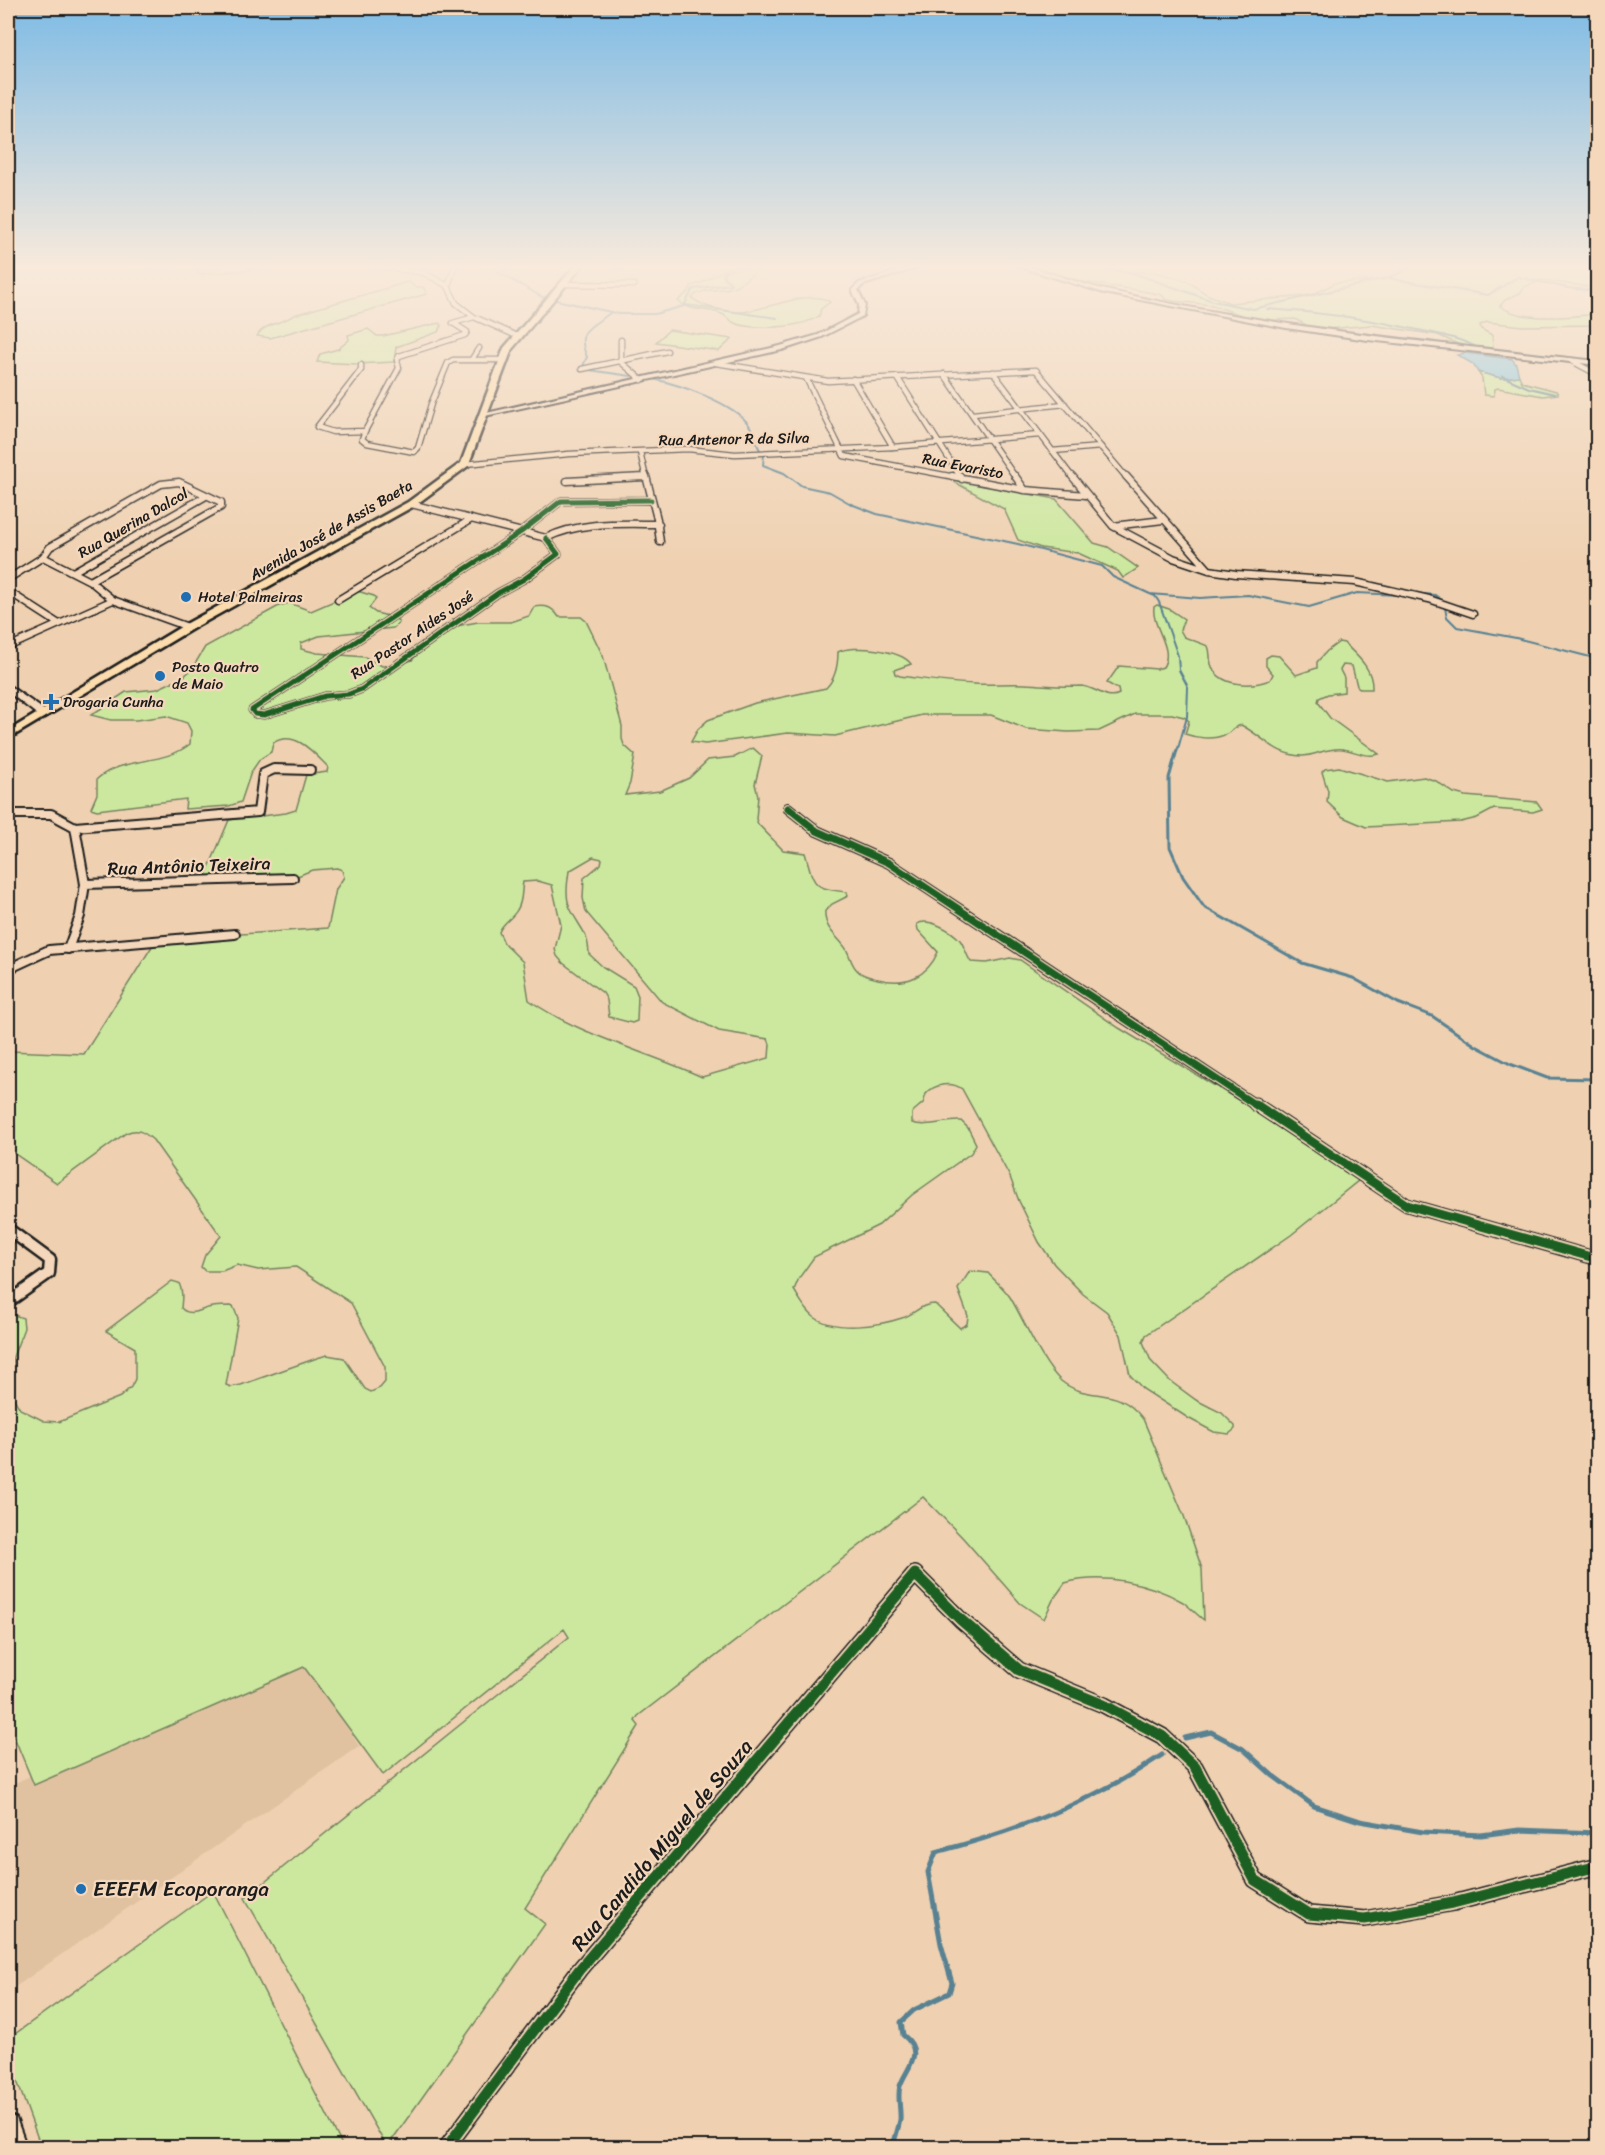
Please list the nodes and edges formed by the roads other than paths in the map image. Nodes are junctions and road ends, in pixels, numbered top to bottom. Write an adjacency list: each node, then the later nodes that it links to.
1 (361, 365): 22 (street)
2 (398, 366): 22 (street)
3 (447, 366): 22 (street)
4 (502, 366): 20 (main road)
5 (601, 366): 10 (street)
6 (625, 366): 17 (street)
7 (705, 366): 17 (street)
8 (735, 366): 15 (street)
9 (1580, 366): 13 (street)
10 (582, 369)
11 (993, 372): 12 (street); 18 (street); 19 (street)
12 (944, 374): 14 (street); 21 (street)
13 (1598, 375)
14 (897, 377): 16 (street); 25 (street)
15 (806, 378): 16 (street); 28 (street)
16 (853, 379): 26 (street)
17 (642, 380): 20 (street)
18 (1065, 404): 19 (street); 27 (street)
19 (1021, 410): 21 (street); 23 (street)
20 (485, 414): 31 (main road)
21 (973, 414): 24 (street)
22 (365, 431)
23 (1040, 435): 24 (street, Rua Antenor R da Silva); 29 (street)
24 (990, 439): 25 (street, Rua Antenor R da Silva); 35 (street)
25 (941, 444): 26 (street, Rua Antenor R da Silva); 33 (street)
26 (893, 447): 28 (street, Rua Antenor R da Silva)
27 (1101, 447): 29 (street); 41 (street)
28 (839, 449): 30 (street, Rua Antenor R da Silva); 33 (street, Rua Evaristo)
29 (1052, 451): 36 (street)
30 (639, 453): 31 (street, Rua Antenor R da Silva); 32 (street)
31 (465, 464): 39 (main road, Avenida José de Assis Baeta)
32 (644, 477): 34 (street); 38 (street)
33 (962, 478): 35 (street, Rua Evaristo)
34 (567, 481)
35 (1025, 490): 36 (street, Rua Evaristo)
36 (1086, 495): 43 (street)
37 (206, 496): 47 (street); 49 (street, Rua Querina Dalcol); 51 (street)
38 (651, 500): 42 (street); 44 (street)
39 (411, 504): 40 (street); 57 (main road, Avenida José de Assis Baeta)
40 (470, 520): 44 (street); 54 (street)
41 (1163, 520): 43 (street); 48 (street)
42 (659, 524): 45 (street); 46 (street)
43 (1113, 526): 48 (street)
44 (521, 532): 45 (street); 45 (street, Rua Pastor Aides José)
45 (546, 538)
46 (660, 542)
47 (43, 557): 49 (street); 50 (street)
48 (1209, 570): 55 (street)
49 (72, 572): 51 (street)
50 (8, 579)
51 (90, 581): 53 (street)
52 (8, 591): 56 (street)
53 (113, 600): 56 (street); 57 (street)
54 (338, 600)
55 (1473, 614)
56 (59, 624): 58 (street)
57 (188, 627): 60 (main road, Avenida José de Assis Baeta)
58 (8, 647)
59 (8, 688): 60 (main road)
60 (43, 714): 61 (main road, Avenida José de Assis Baeta)
61 (8, 736)
62 (310, 770): 65 (street)
63 (788, 808): 72 (street)
64 (8, 814): 65 (street)
65 (75, 827): 67 (street)
66 (293, 878): 67 (street, Rua Antônio Teixeira)
67 (85, 884): 69 (street)
68 (235, 934): 69 (street)
69 (68, 949): 70 (street)
70 (8, 969)
71 (8, 1229): 73 (street)
72 (1598, 1259)
73 (8, 1302)
74 (1598, 1866): 77 (street, Rua Candido Miguel de Souza)
75 (8, 2126): 76 (main road)
76 (16, 2148)
77 (446, 2148)

